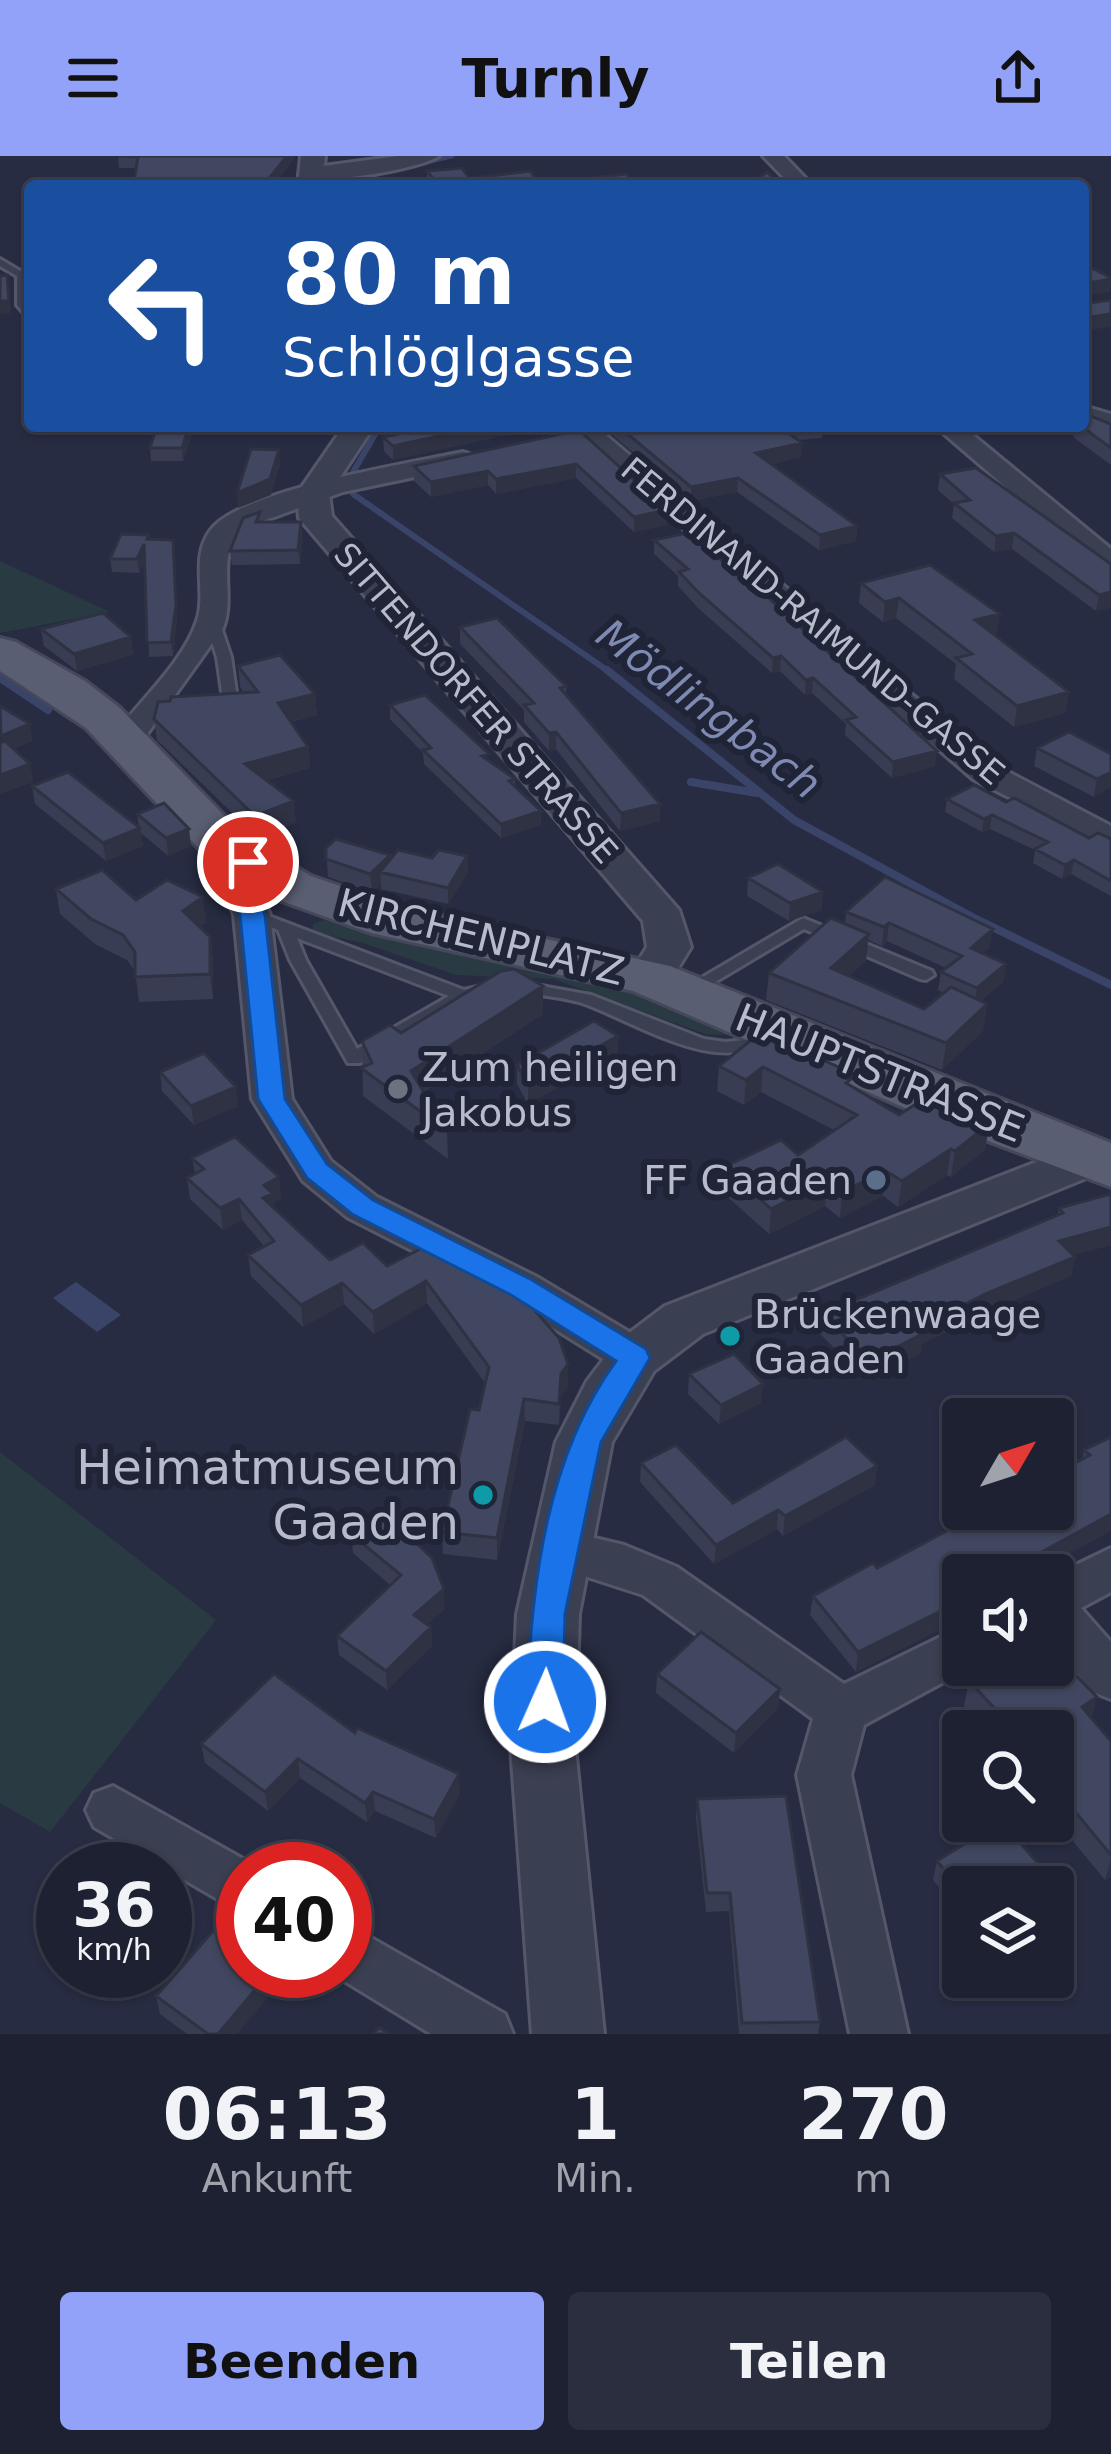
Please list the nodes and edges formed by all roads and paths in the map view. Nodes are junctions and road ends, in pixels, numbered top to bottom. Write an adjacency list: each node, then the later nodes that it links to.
1 (429, 156): 3 (street)
2 (773, 156): 4 (street)
3 (311, 172)
4 (797, 180)
5 (0, 262): 6 (lane)
6 (24, 308)
7 (357, 432): 11 (street)
8 (584, 432): 17 (street, FERDINAND-RAIMUND-GASSE)
9 (953, 432): 12 (street)
10 (495, 452): 11 (street)
11 (337, 486): 13 (street); 20 (street, SITTENDORFER STRASSE)
12 (1111, 563)
13 (209, 626): 15 (lane); 16 (street)
14 (0, 652): 16 (main road)
15 (231, 706)
16 (126, 741): 18 (main road)
17 (1111, 838)
18 (262, 901): 20 (main road, KIRCHENPLATZ); 21 (lane, KIRCHENPLATZ); 21 (lane); 24 (street)
19 (926, 975): 20 (lane)
20 (668, 985): 22 (main road, HAUPTSTRASSE)
21 (463, 995): 22 (lane, KIRCHENPLATZ)
22 (775, 1030): 23 (main road, HAUPTSTRASSE)
23 (1099, 1161): 24 (street)
24 (635, 1358): 25 (street)
25 (561, 1549): 31 (street); 36 (street)
26 (1111, 1568): 27 (street)
27 (1074, 1588)
28 (1074, 1635): 30 (street)
29 (942, 1658): 31 (street)
30 (1111, 1677)
31 (842, 1711): 37 (street)
32 (113, 1810): 33 (street)
33 (216, 1872)
34 (372, 1966): 35 (street)
35 (484, 2034)
36 (568, 2034)
37 (879, 2034)

